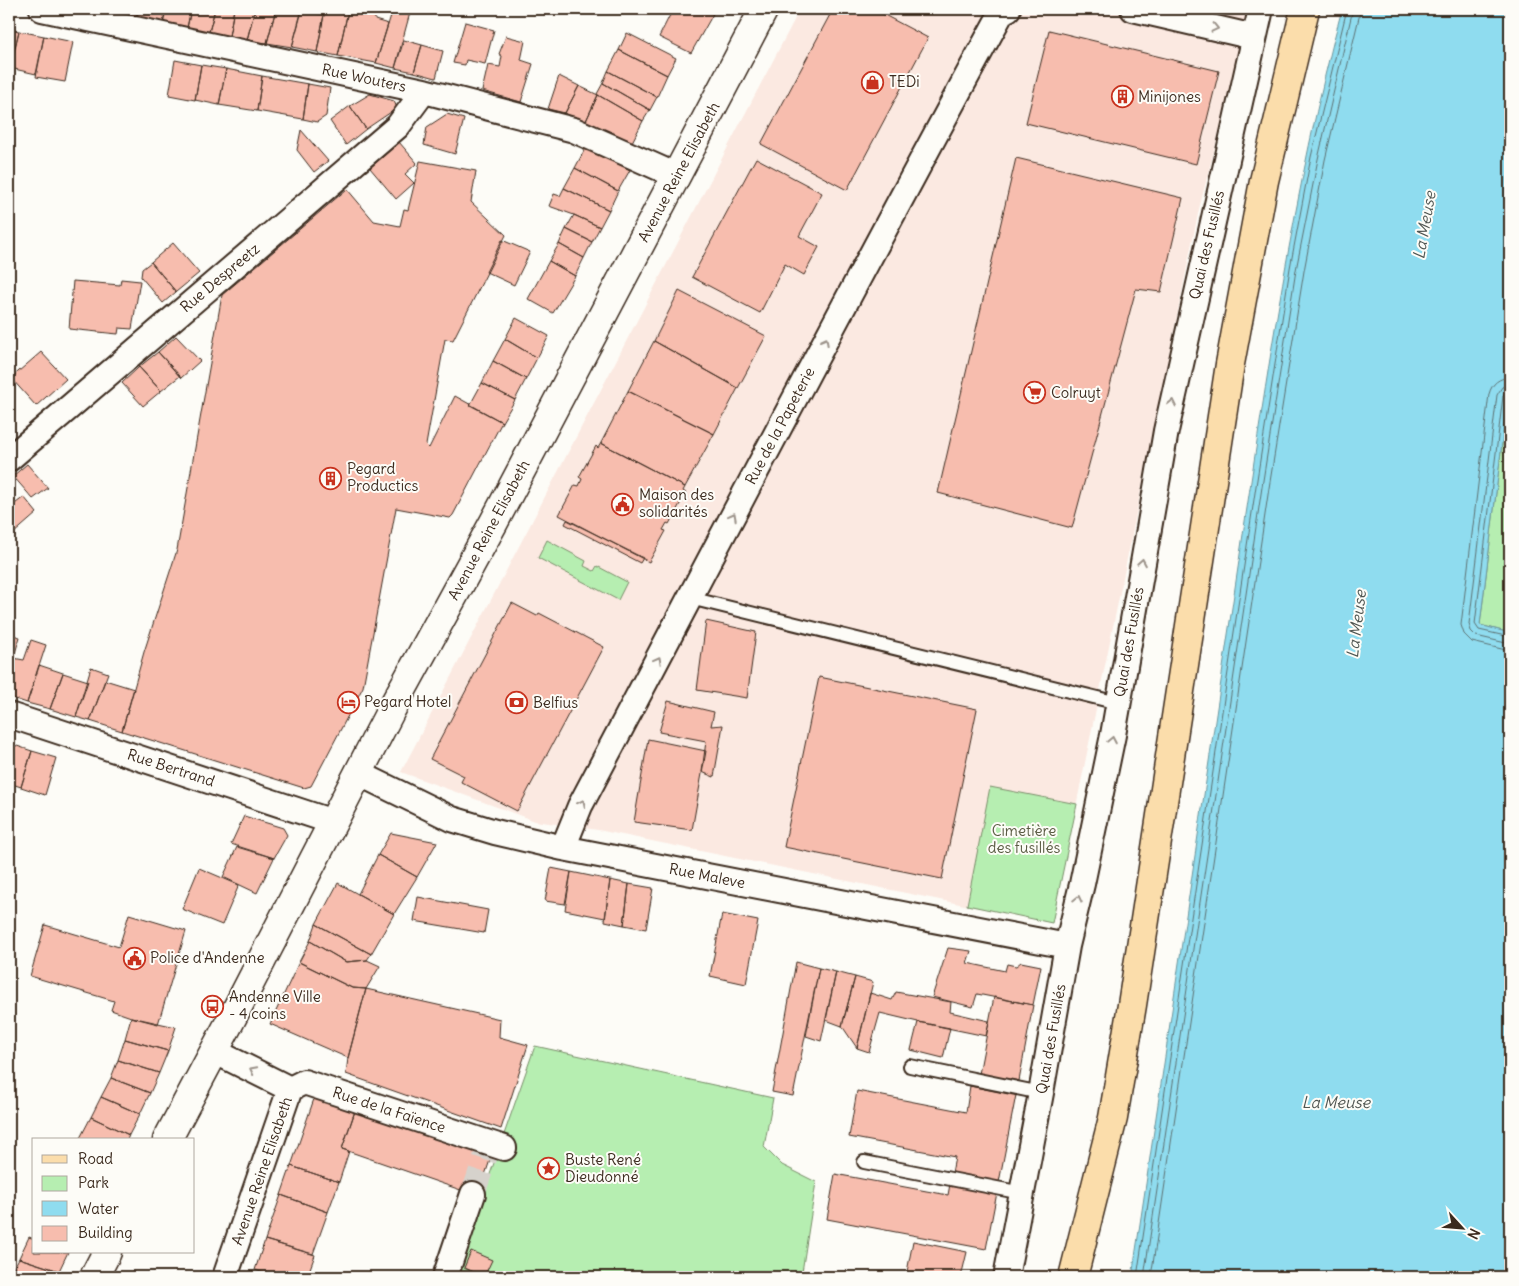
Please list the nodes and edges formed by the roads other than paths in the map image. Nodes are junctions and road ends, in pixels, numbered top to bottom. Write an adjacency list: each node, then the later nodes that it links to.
1 (42, 9): 8 (street, Rue Wouters)
2 (764, 9): 9 (main road, Avenue Reine Elisabeth)
3 (1008, 9): 11 (street, Rue de la Papeterie, one-way to 3)
4 (1133, 9): 7 (street, one-way to 7)
5 (1261, 9): 7 (street, Quai des Fusillés)
6 (1306, 9): 32 (main road)
7 (1254, 37): 12 (street, Quai des Fusillés, one-way to 7)
8 (424, 91): 9 (street, Rue Wouters); 10 (street, Rue Despreetz)
9 (677, 176): 14 (main road, Avenue Reine Elisabeth)
10 (9, 459)
11 (690, 598): 12 (lane); 16 (street, Rue de la Papeterie, one-way to 11)
12 (1118, 703): 17 (street, Quai des Fusillés, one-way to 12)
13 (9, 715): 15 (street, Rue Bertrand)
14 (358, 773): 15 (main road, Avenue Reine Elisabeth); 16 (street, Rue Maleve)
15 (333, 822): 18 (main road, Avenue Reine Elisabeth)
16 (563, 848): 17 (street, Rue Maleve)
17 (1067, 946): 21 (street, Quai des Fusillés)
18 (214, 1051): 20 (street, Avenue Reine Elisabeth, one-way to 18); 22 (main road, Avenue Reine Elisabeth)
19 (910, 1066): 21 (lane)
20 (290, 1089): 23 (street, Rue de la Faïence); 29 (street, Avenue Reine Elisabeth)
21 (1041, 1093): 25 (street, Quai des Fusillés)
22 (168, 1138)
23 (493, 1149)
24 (864, 1162): 25 (lane)
25 (1022, 1193): 31 (street, Quai des Fusillés)
26 (473, 1194): 30 (street)
27 (107, 1254): 28 (main road)
28 (94, 1277)
29 (224, 1277)
30 (445, 1277)
31 (1006, 1277)
32 (1073, 1277)

